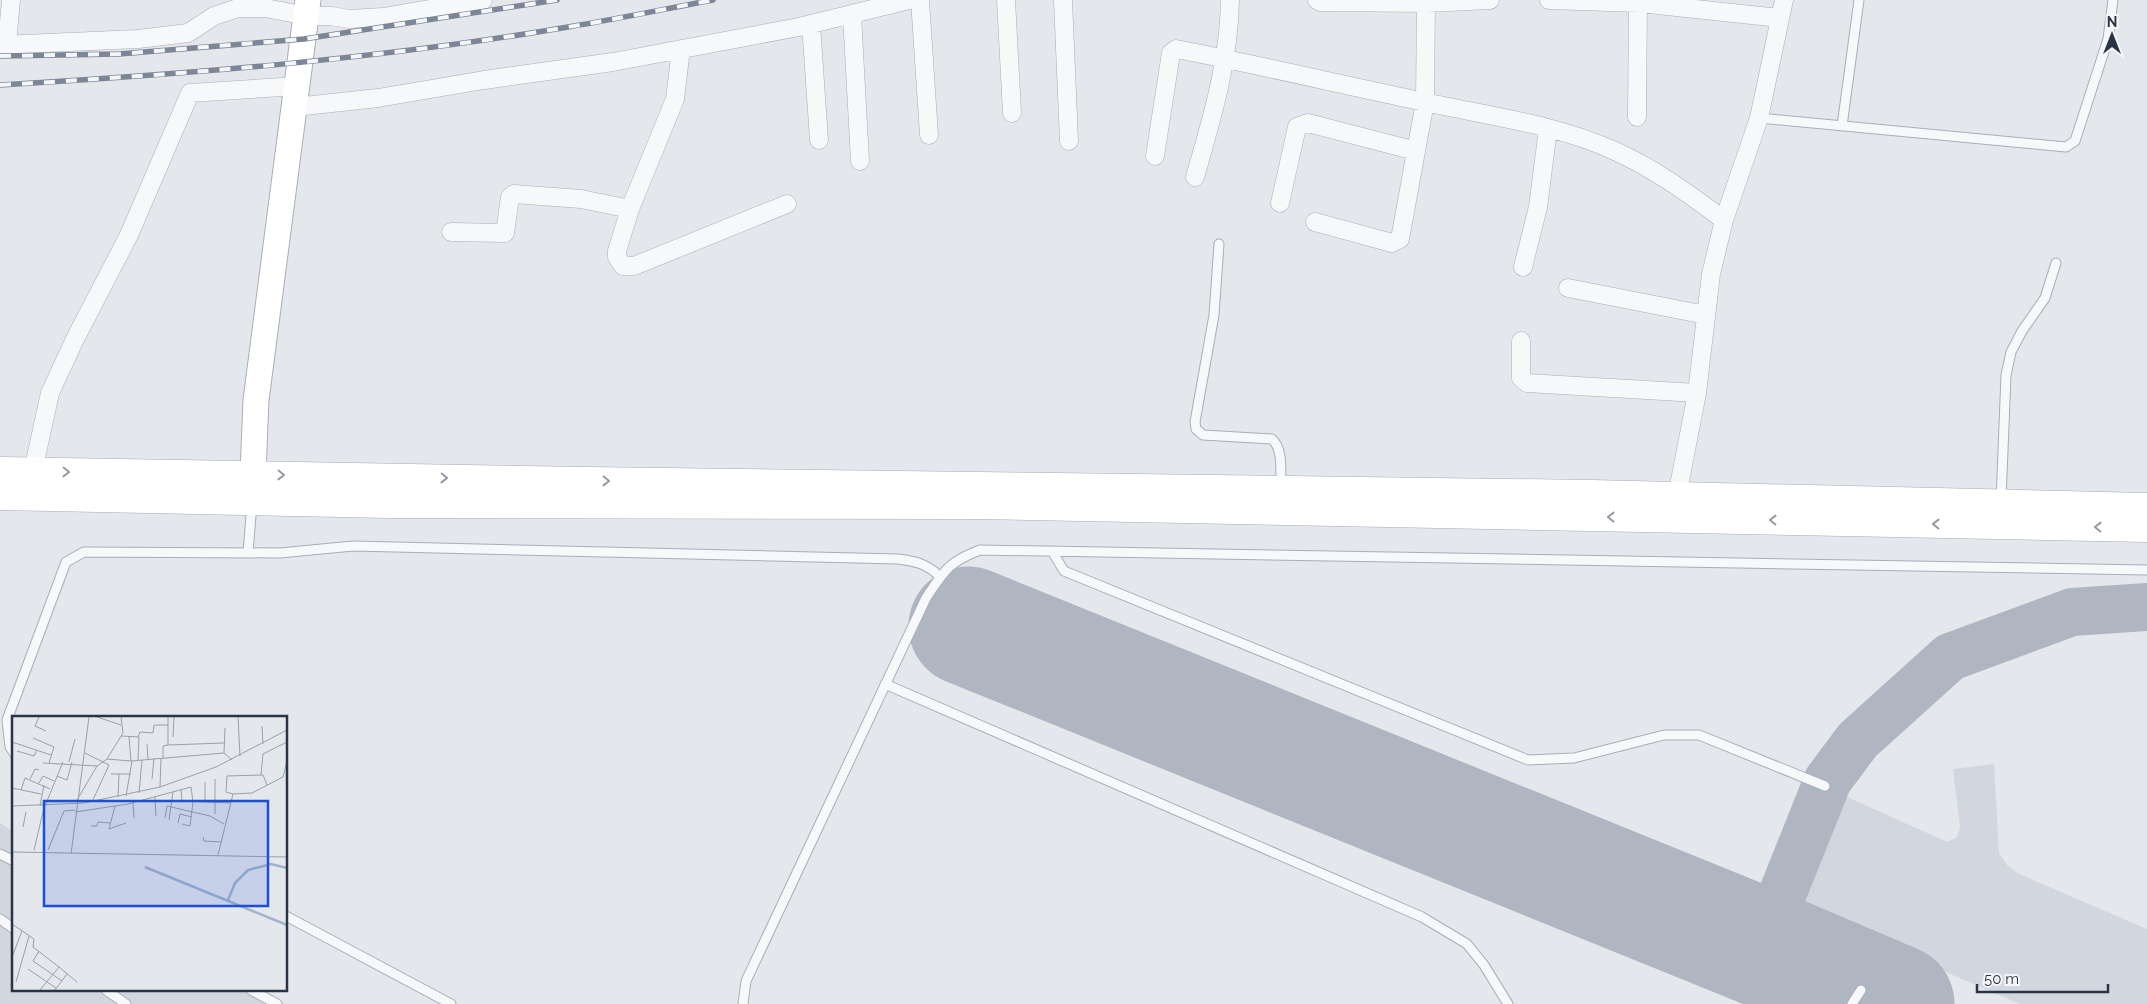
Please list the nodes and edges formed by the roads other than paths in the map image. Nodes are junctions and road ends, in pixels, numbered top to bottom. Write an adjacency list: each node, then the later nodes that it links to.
1 (12, 0): 21 (street)
2 (484, 0): 14 (street)
3 (909, 0): 18 (street)
4 (920, 0): 31 (street)
5 (1006, 0): 26 (street)
6 (1063, 0): 33 (street)
7 (1230, 0): 23 (street)
8 (1317, 0): 15 (street)
9 (1490, 0): 15 (street)
10 (1549, 0): 16 (street)
11 (1784, 0): 19 (street)
12 (1859, 0): 29 (lane)
13 (2113, 0): 29 (lane)
14 (460, 2): 17 (street)
15 (1427, 2): 25 (street)
16 (1638, 2): 19 (street); 27 (street)
17 (308, 8): 21 (street); 24 (street)
18 (852, 15): 20 (street); 36 (street)
19 (1780, 18): 28 (street)
20 (811, 24): 22 (street); 32 (street)
21 (3, 44)
22 (681, 49): 24 (street); 40 (street)
23 (1226, 59): 25 (street); 35 (street); 37 (street)
24 (297, 96): 52 (street); 53 (street)
25 (1425, 102): 30 (street); 34 (street)
26 (1012, 113)
27 (1637, 117)
28 (1759, 118): 29 (lane); 41 (street)
29 (1842, 126)
30 (1548, 129): 41 (street); 46 (street)
31 (929, 135)
32 (818, 140)
33 (1069, 141)
34 (1416, 151): 39 (street); 42 (street)
35 (1155, 156)
36 (860, 161)
37 (1195, 177)
38 (787, 204): 40 (street)
39 (1280, 204)
40 (630, 209): 43 (street)
41 (1724, 220): 48 (street)
42 (1315, 222)
43 (451, 232)
44 (1219, 244): 54 (lane)
45 (2056, 263): 57 (lane)
46 (1523, 267)
47 (1568, 288): 48 (street)
48 (1706, 315): 50 (street)
49 (1520, 341): 50 (street)
50 (1697, 393): 58 (street)
51 (0, 471): 52 (main road)
52 (33, 471): 53 (main road, one-way to 53)
53 (252, 475): 54 (main road, one-way to 54); 56 (street)
54 (1281, 490): 58 (main road)
55 (0, 496): 56 (main road)
56 (252, 502): 58 (main road, one-way to 56); 62 (lane)
57 (2001, 504): 58 (main road); 59 (main road)
58 (1671, 507): 60 (main road, one-way to 58)
59 (2147, 507)
60 (2147, 528)
61 (1052, 551): 63 (lane); 64 (lane); 67 (lane)
62 (248, 553): 64 (lane); 66 (lane)
63 (2147, 570)
64 (940, 577): 65 (lane)
65 (885, 684): 79 (lane); 80 (lane)
66 (12, 750)
67 (1825, 786)
68 (0, 854): 69 (lane)
69 (12, 860)
70 (288, 917): 78 (lane)
71 (0, 919): 72 (lane)
72 (12, 928)
73 (1860, 990): 81 (lane)
74 (109, 992): 76 (lane)
75 (255, 992): 77 (lane)
76 (126, 1004)
77 (277, 1004)
78 (451, 1004)
79 (743, 1004)
80 (1508, 1004)
81 (1852, 1004)

